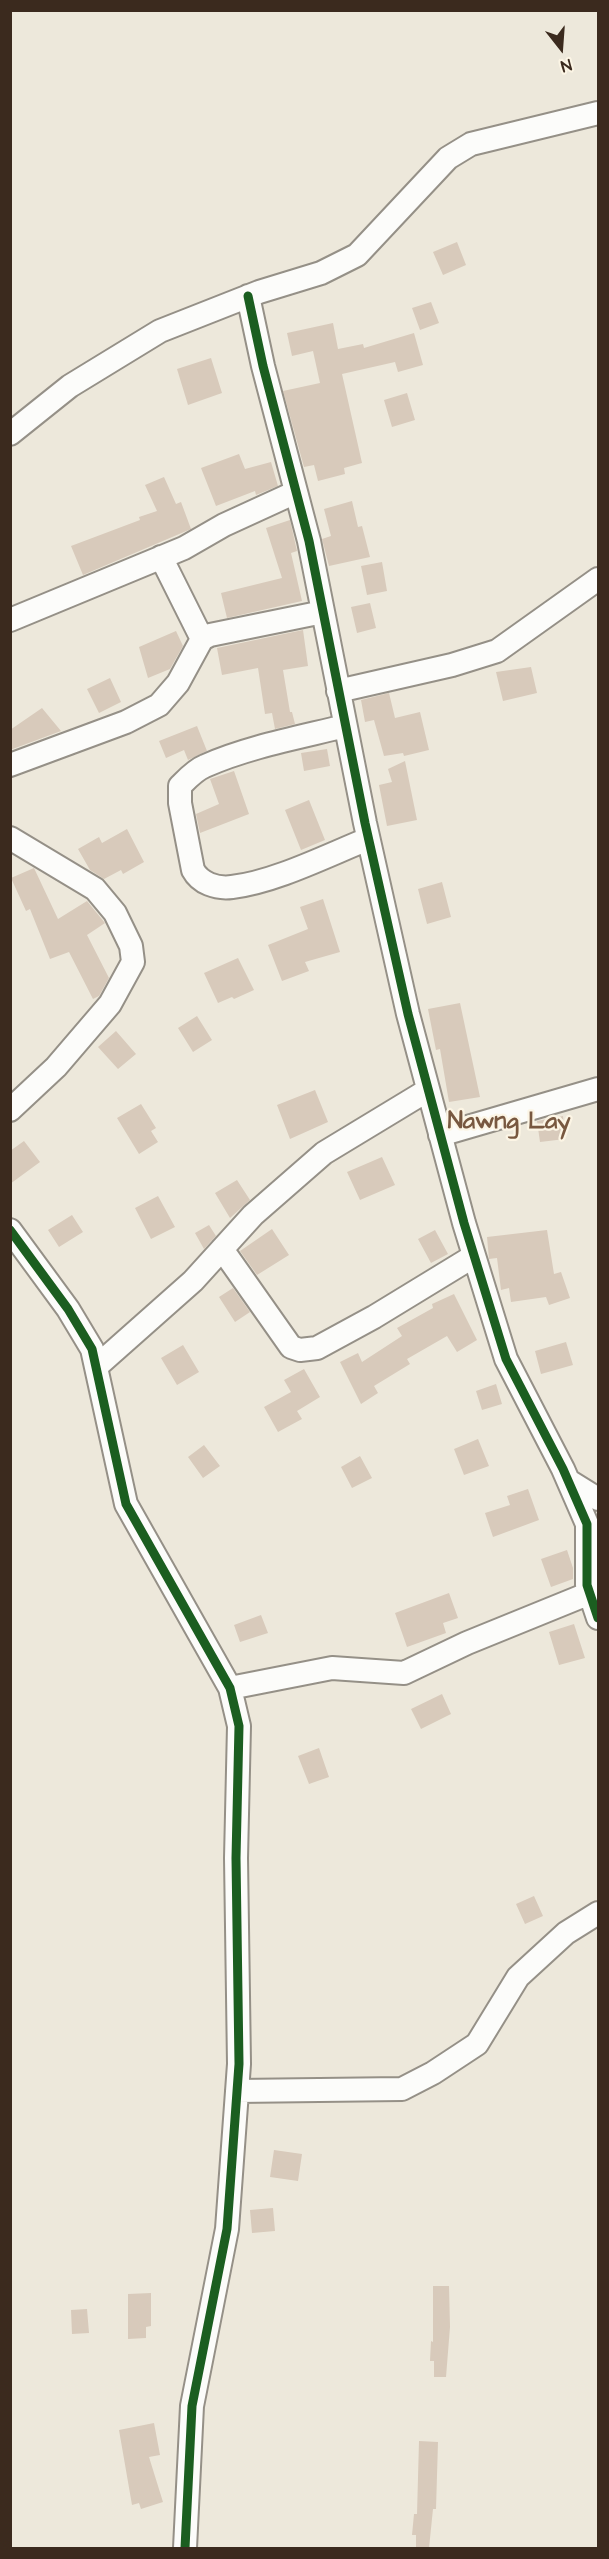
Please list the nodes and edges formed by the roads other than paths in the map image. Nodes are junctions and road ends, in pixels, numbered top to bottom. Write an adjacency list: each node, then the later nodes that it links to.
1 (595, 121): 2 (street)
2 (248, 296): 3 (street); 4 (street)
3 (10, 434)
4 (296, 492): 5 (street); 7 (street)
5 (161, 557): 8 (street); 9 (street)
6 (598, 579): 10 (street)
7 (323, 612): 9 (street); 10 (street)
8 (10, 620)
9 (202, 639): 12 (street)
10 (338, 692): 11 (street)
11 (345, 726): 14 (street); 14 (street)
12 (10, 765)
13 (10, 838): 17 (street)
14 (368, 839): 16 (street)
15 (598, 1089): 18 (street)
16 (428, 1090): 18 (street); 20 (street)
17 (10, 1110)
18 (440, 1136): 21 (street)
19 (10, 1230): 22 (street)
20 (222, 1249): 21 (street); 22 (street)
21 (474, 1256): 23 (street)
22 (96, 1368): 27 (street)
23 (568, 1481): 24 (street); 25 (street)
24 (598, 1499)
25 (590, 1593): 26 (street); 27 (street)
26 (598, 1618)
27 (230, 1688): 29 (street)
28 (598, 1913): 29 (street)
29 (237, 2091): 30 (street)
30 (185, 2548)

